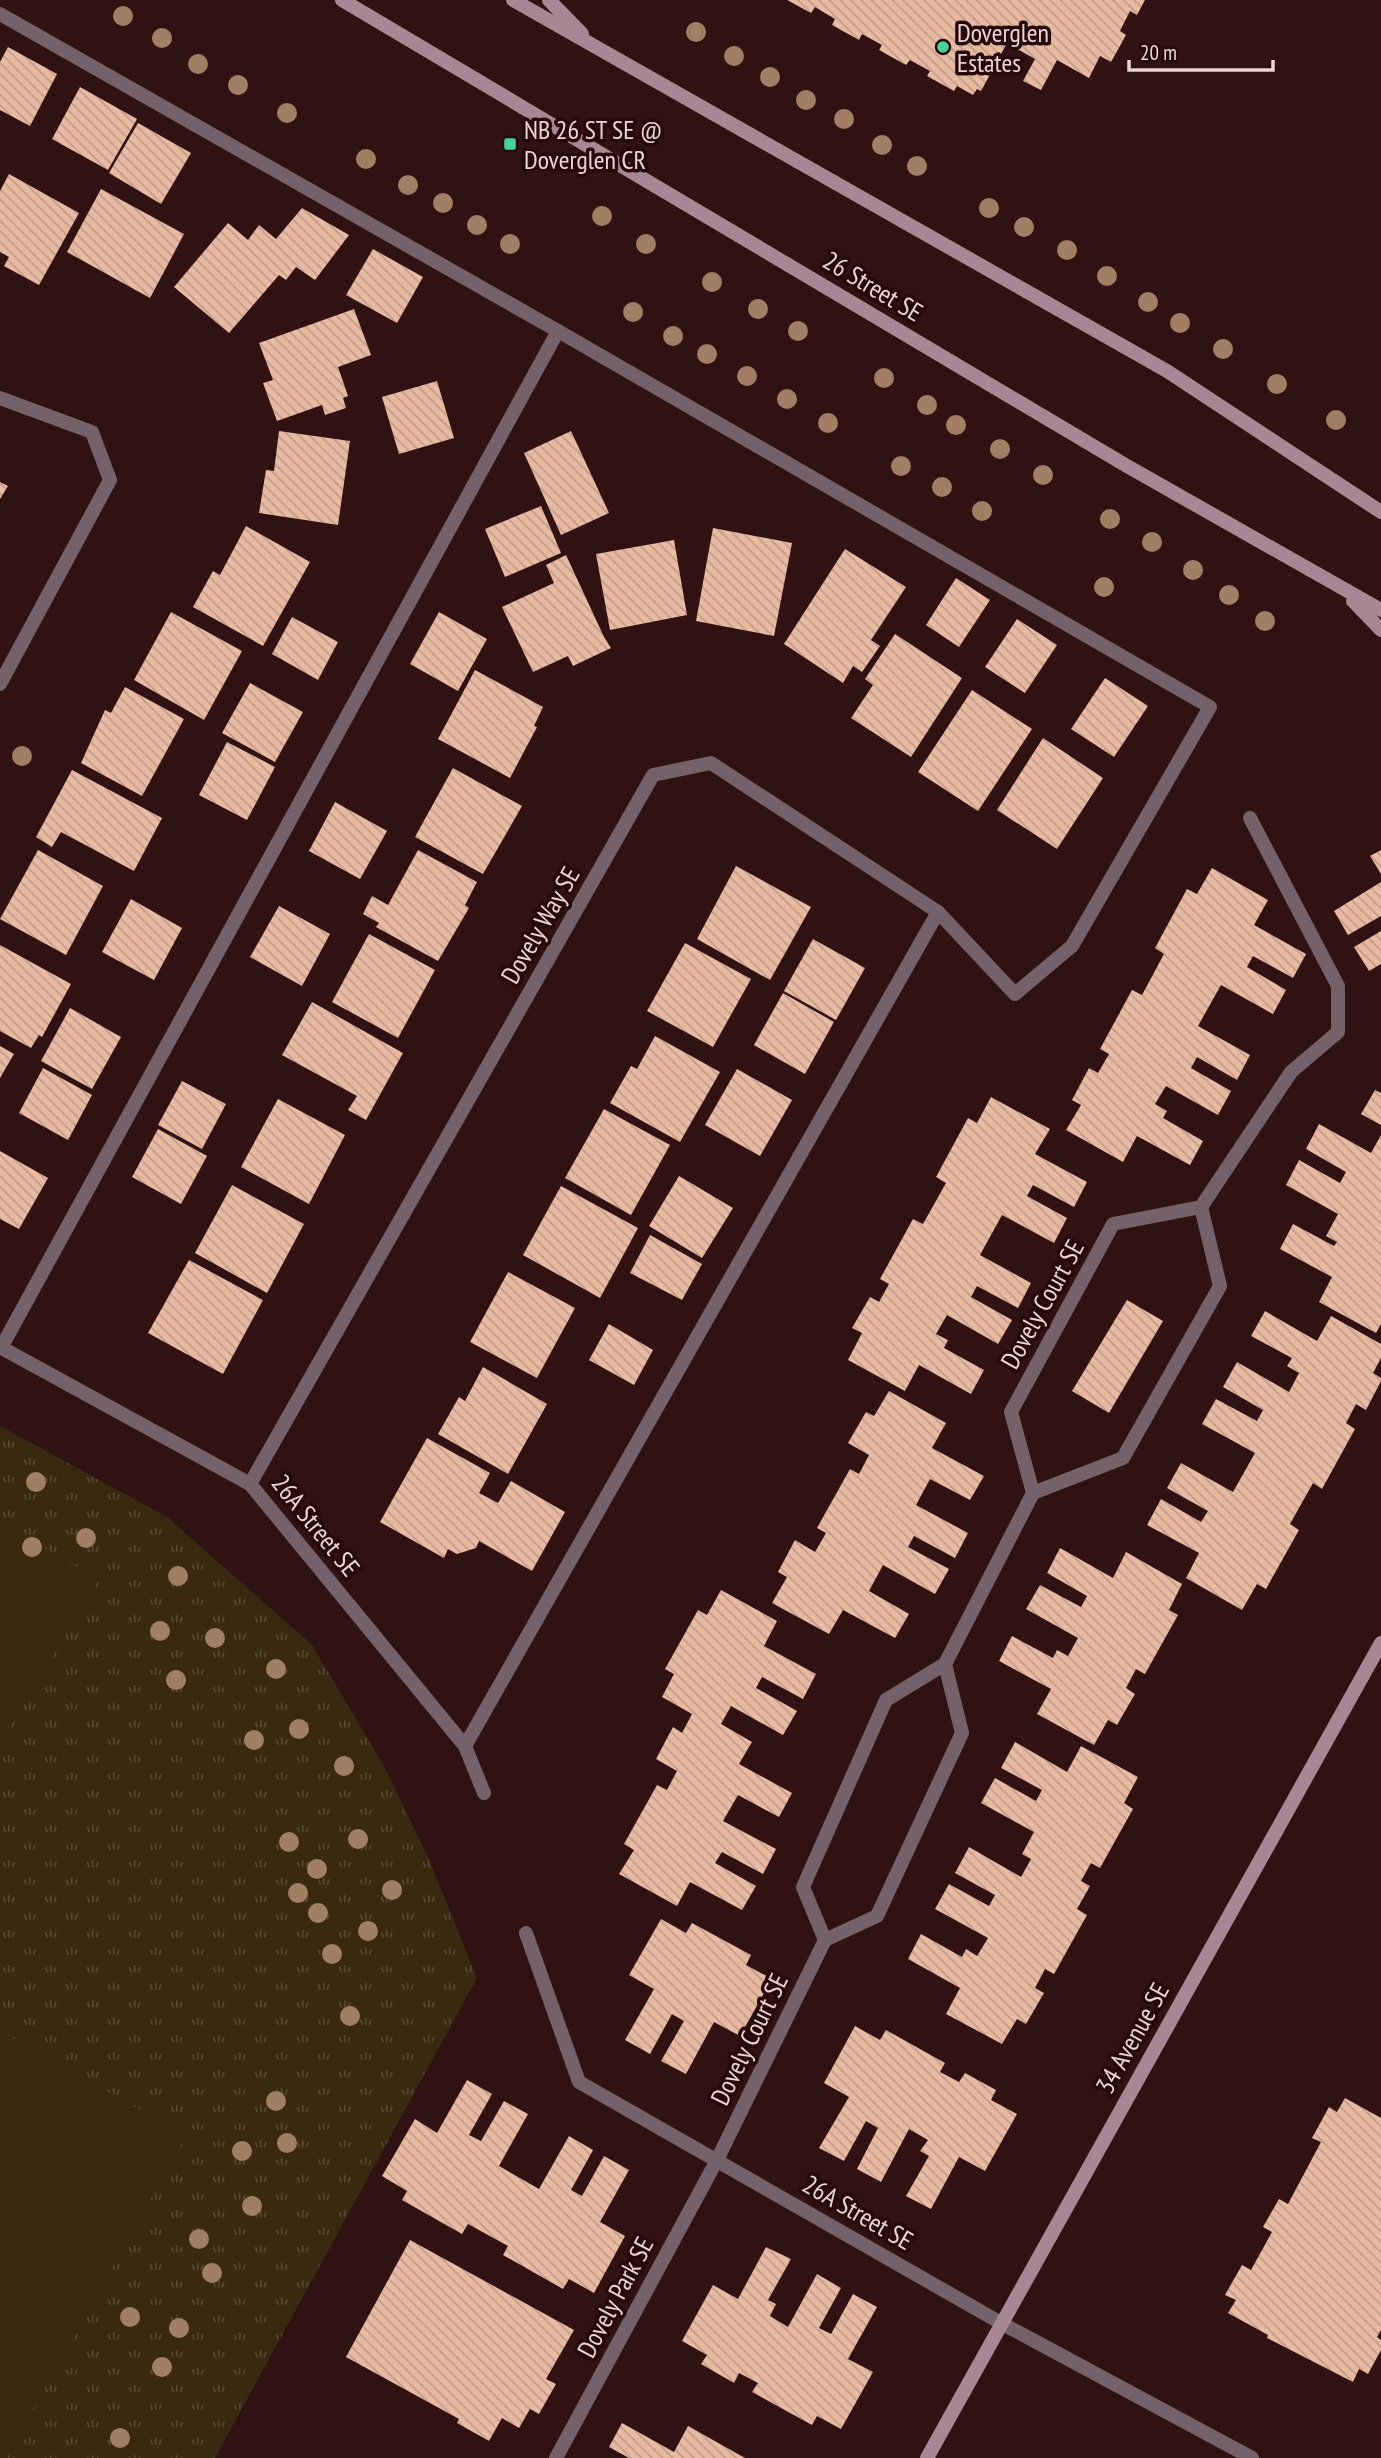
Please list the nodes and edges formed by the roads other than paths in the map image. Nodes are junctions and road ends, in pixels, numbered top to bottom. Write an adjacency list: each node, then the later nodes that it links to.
1 (342, 0): 9 (street, 26 Street SE)
2 (513, 0): 5 (street)
3 (549, 0): 5 (street)
4 (0, 14): 6 (street)
5 (593, 45): 8 (street)
6 (558, 331): 14 (street, Dovely Way SE); 16 (street)
7 (0, 398): 12 (street)
8 (1381, 512)
9 (1342, 589): 10 (street, 26 Street SE); 11 (street)
10 (1381, 610)
11 (1381, 630)
12 (0, 684)
13 (1250, 818): 15 (street)
14 (938, 912): 17 (street, Dovely Way SE); 21 (street)
15 (1201, 1207): 18 (street); 18 (street, Dovely Court SE)
16 (0, 1348): 17 (street, 26A Street SE)
17 (250, 1484): 21 (street, 26A Street SE)
18 (1033, 1493): 20 (street)
19 (1381, 1643): 26 (street, 34 Avenue SE)
20 (945, 1664): 24 (street); 24 (street)
21 (465, 1746): 22 (street, 26A Street SE)
22 (484, 1793)
23 (526, 1933): 25 (street, 26A Street SE)
24 (825, 1940): 25 (street, Dovely Court SE)
25 (717, 2160): 26 (street, 26A Street SE); 27 (street, Dovely Park SE)
26 (1001, 2323): 28 (street, 34 Avenue SE); 29 (street, 26A Street SE)
27 (556, 2458)
28 (927, 2458)
29 (1252, 2458)

